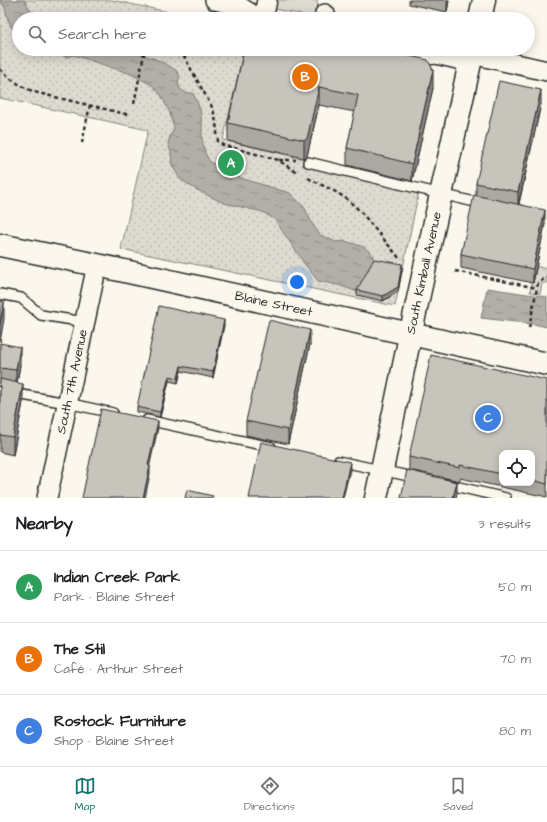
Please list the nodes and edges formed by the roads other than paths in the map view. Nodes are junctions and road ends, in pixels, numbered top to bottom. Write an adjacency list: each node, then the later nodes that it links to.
1 (215, 0): 4 (street)
2 (267, 0): 5 (street)
3 (484, 0): 6 (main road)
4 (248, 12)
5 (264, 12)
6 (481, 12)
7 (472, 56): 11 (main road, South Kimball Avenue)
8 (477, 56): 9 (street)
9 (547, 71)
10 (308, 162): 11 (lane)
11 (442, 194): 12 (lane); 17 (main road, South Kimball Avenue)
12 (494, 207)
13 (0, 245): 14 (main road, Blaine Street)
14 (96, 265): 16 (street, South 7th Avenue); 17 (main road, Blaine Street)
15 (0, 294): 16 (lane)
16 (85, 322): 20 (street, South 7th Avenue)
17 (411, 334): 18 (main road, Blaine Street); 25 (main road, South Kimball Avenue)
18 (547, 364)
19 (0, 391): 20 (lane)
20 (67, 403): 21 (lane); 26 (street, South 7th Avenue)
21 (121, 415)
22 (136, 418): 23 (lane)
23 (282, 449)
24 (328, 459): 25 (lane)
25 (382, 470): 27 (main road, South Kimball Avenue); 28 (lane)
26 (47, 498)
27 (376, 498)
28 (506, 498)

